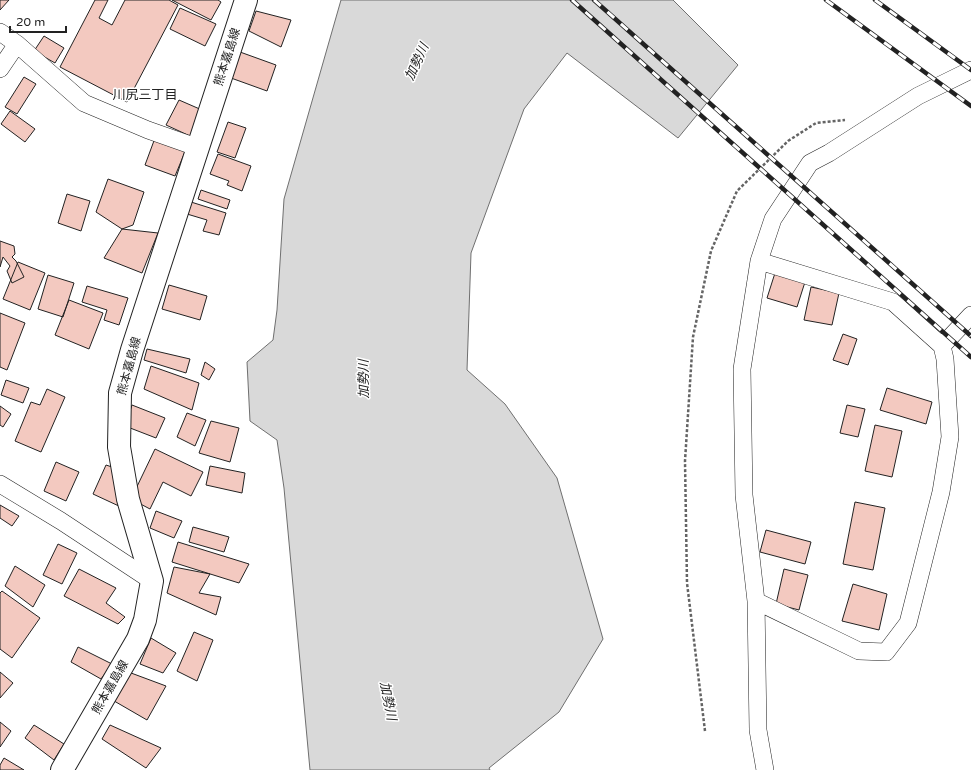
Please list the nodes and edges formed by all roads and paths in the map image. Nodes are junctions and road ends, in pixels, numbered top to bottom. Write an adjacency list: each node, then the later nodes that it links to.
1 (246, 0): 6 (main road, 熊本嘉島線)
2 (0, 32): 3 (street)
3 (17, 44): 4 (street); 6 (street)
4 (0, 69)
5 (971, 70): 7 (street)
6 (199, 148): 11 (main road, 熊本嘉島線)
7 (759, 261): 9 (street); 12 (street)
8 (971, 315): 9 (street)
9 (942, 346): 12 (street)
10 (0, 484): 11 (street)
11 (152, 581): 13 (main road, 熊本嘉島線)
12 (756, 601): 14 (street)
13 (62, 770)
14 (765, 770)

